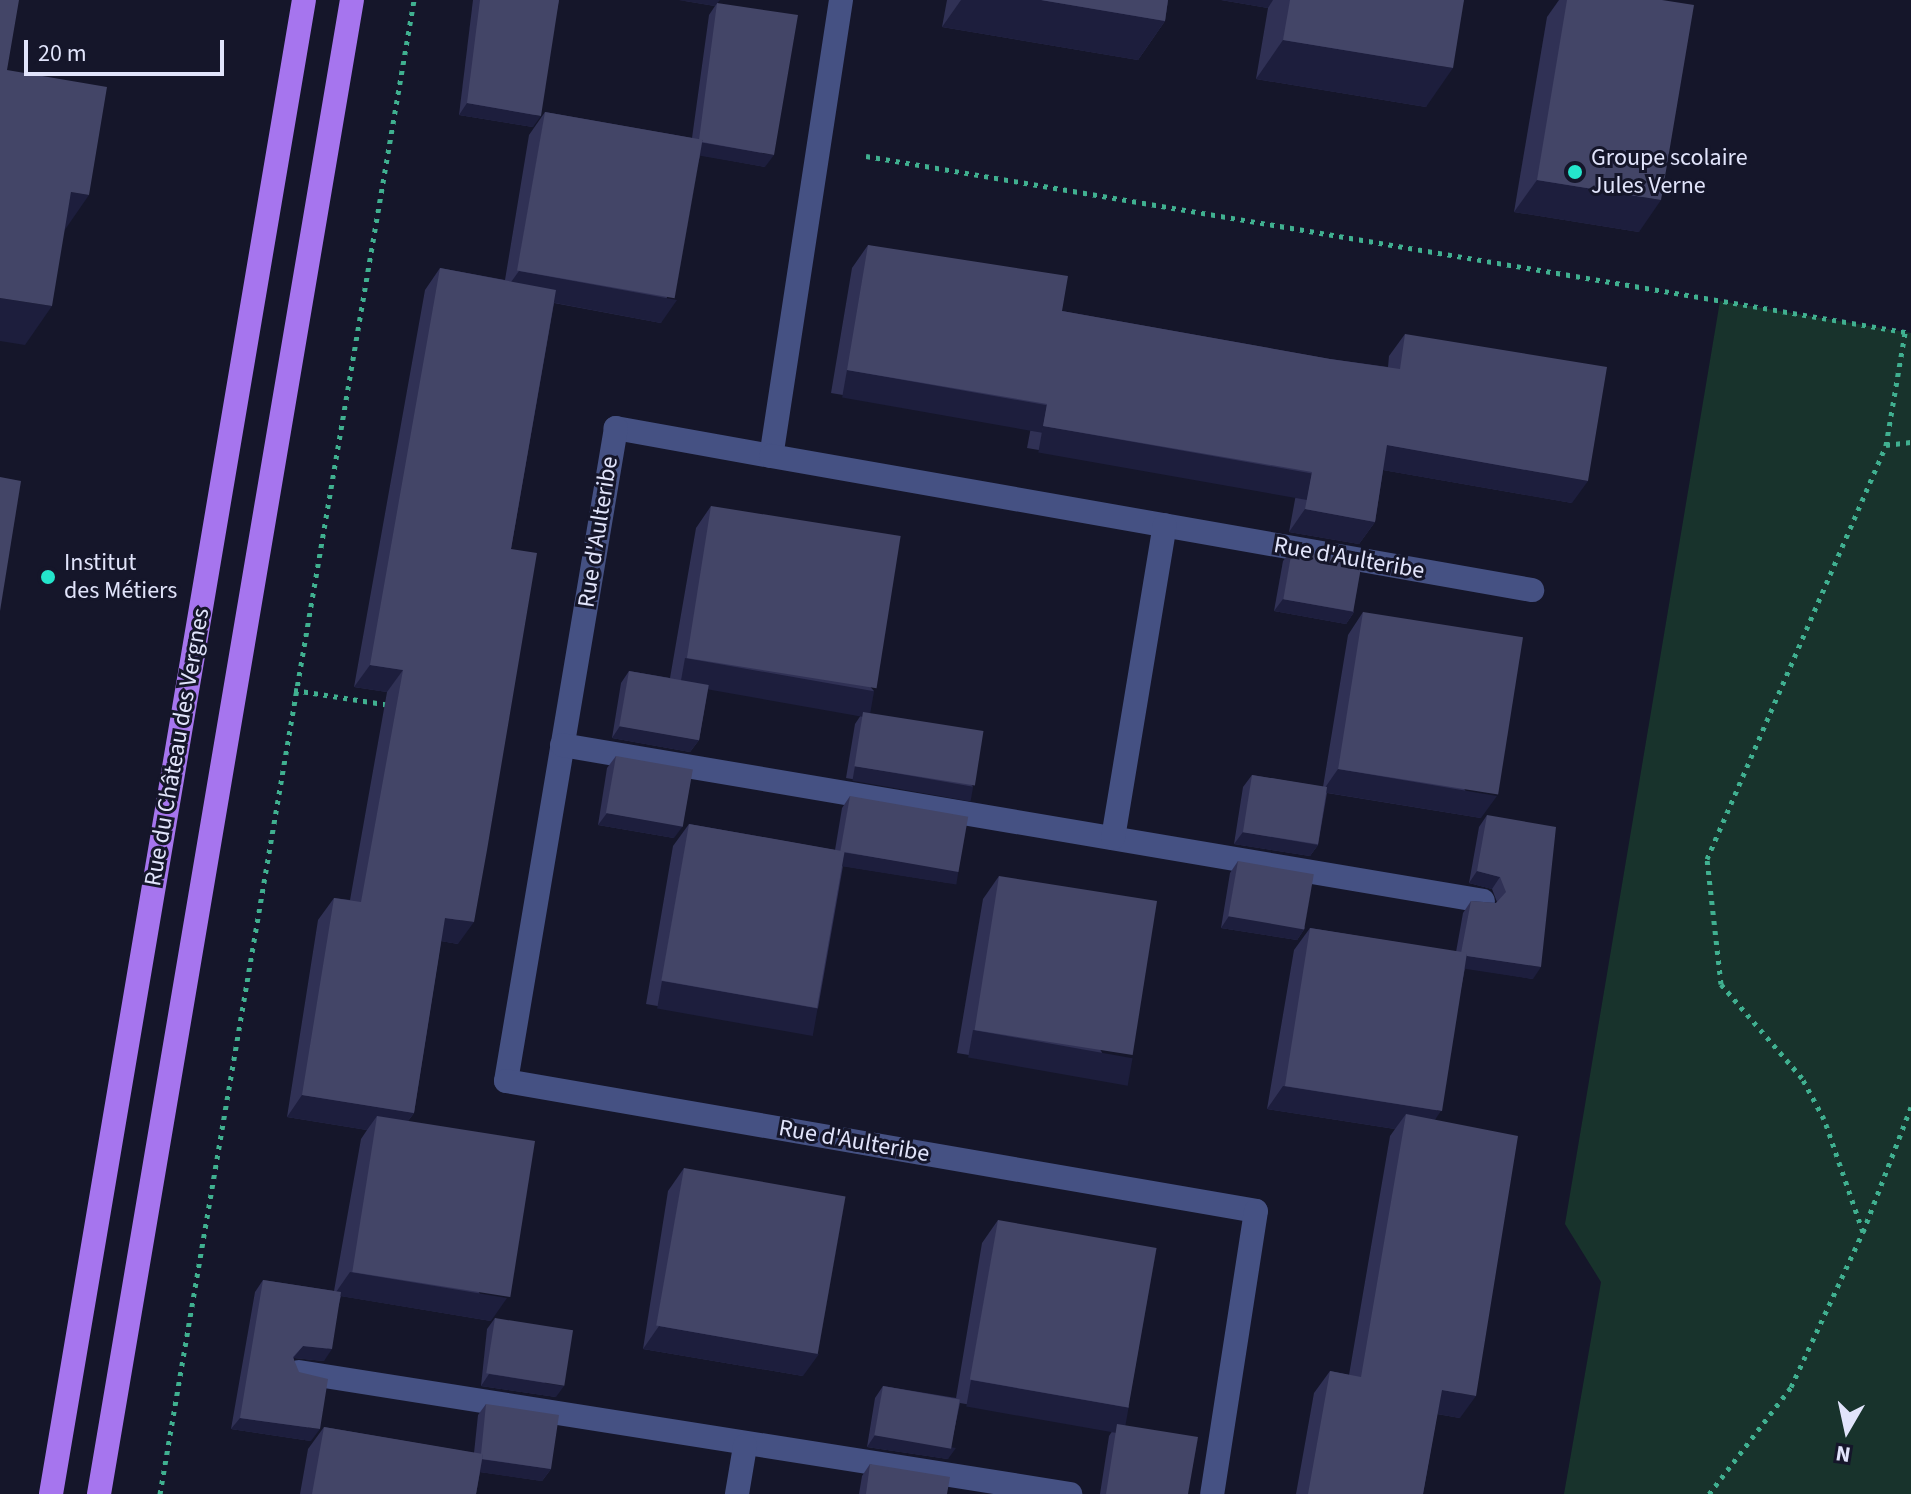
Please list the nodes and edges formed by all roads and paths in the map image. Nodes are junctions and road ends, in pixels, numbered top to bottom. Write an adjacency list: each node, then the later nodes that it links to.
1 (304, 0): 21 (main road, Rue du Château des Vergnes)
2 (352, 0): 22 (main road, Rue du Château des Vergnes)
3 (414, 0): 12 (path)
4 (841, 0): 5 (street)
5 (818, 148): 6 (path); 9 (street)
6 (1908, 333): 8 (path)
7 (1911, 442): 8 (path)
8 (1886, 445): 18 (path)
9 (771, 456): 10 (street, Rue d'Aulteribe); 14 (street, Rue d'Aulteribe)
10 (1165, 525): 11 (street, Rue d'Aulteribe); 15 (street)
11 (1532, 590)
12 (294, 690): 13 (path); 23 (path)
13 (399, 706)
14 (562, 745): 15 (street); 26 (street, Rue d'Aulteribe)
15 (1113, 838): 16 (street)
16 (1483, 901)
17 (1911, 1107): 18 (path)
18 (1863, 1232): 27 (path)
19 (299, 1372): 20 (street)
20 (745, 1446): 24 (street); 25 (street)
21 (51, 1494)
22 (99, 1494)
23 (160, 1494)
24 (737, 1494)
25 (1070, 1494)
26 (1212, 1494)
27 (1709, 1494)

